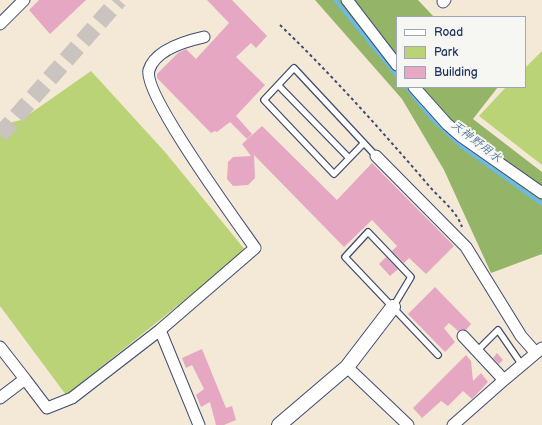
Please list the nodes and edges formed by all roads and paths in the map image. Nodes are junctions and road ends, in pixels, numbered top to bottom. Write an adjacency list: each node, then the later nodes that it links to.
1 (24, 0): 3 (street)
2 (347, 0): 6 (street)
3 (0, 24)
4 (280, 25): 13 (path)
5 (204, 37): 15 (street)
6 (396, 64)
7 (278, 85): 9 (lane); 11 (lane); 11 (lane)
8 (415, 88): 12 (street)
9 (364, 143): 10 (lane); 11 (lane)
10 (376, 156): 19 (street)
11 (349, 158)
12 (542, 193)
13 (463, 228)
14 (393, 307): 14 (lane); 20 (lane); 22 (street)
15 (160, 330): 23 (street); 26 (street)
16 (463, 336): 18 (street)
17 (0, 347): 23 (street)
18 (477, 351): 21 (lane); 24 (street)
19 (539, 351): 21 (street)
20 (438, 355)
21 (523, 365): 24 (street)
22 (347, 367): 27 (street); 28 (street)
23 (25, 379): 25 (street)
24 (504, 380): 29 (street)
25 (0, 398)
26 (199, 425)
27 (278, 425)
28 (408, 425)
29 (453, 425)

